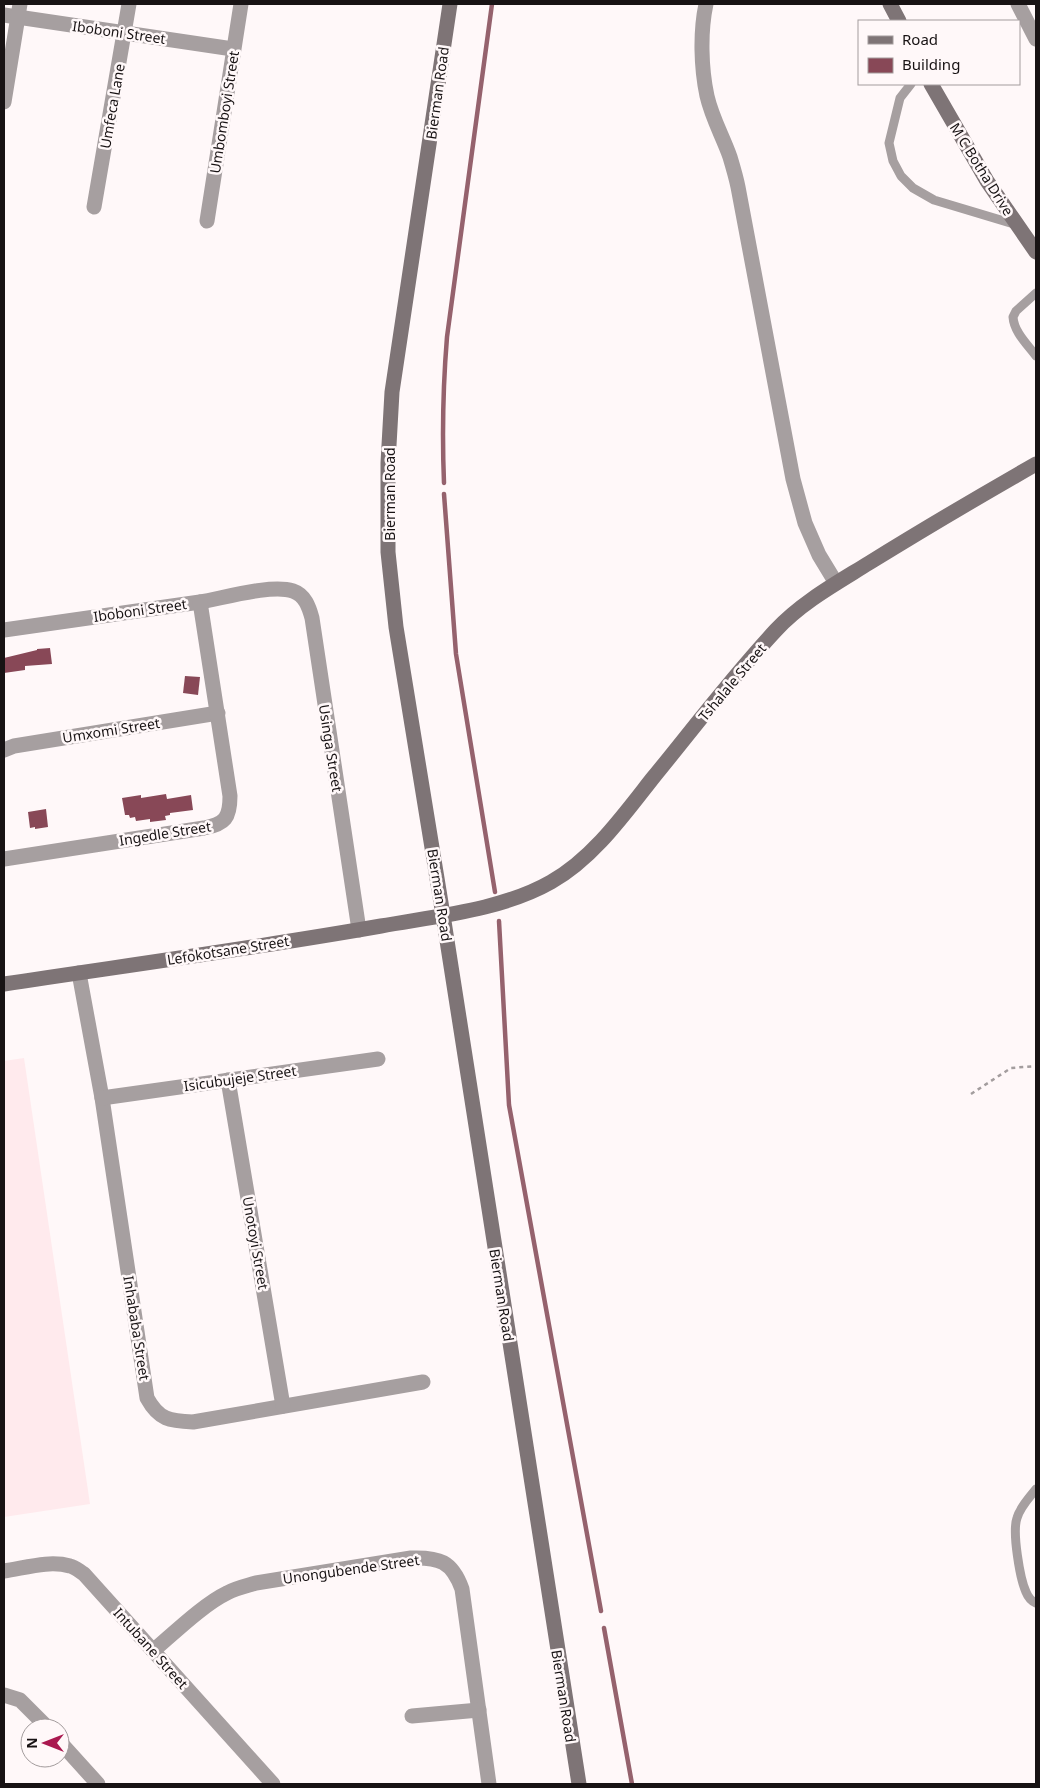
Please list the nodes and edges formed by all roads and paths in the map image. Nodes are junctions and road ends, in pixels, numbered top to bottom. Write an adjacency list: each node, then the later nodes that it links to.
1 (129, 4): 10 (street, Umfeca Lane)
2 (241, 4): 12 (street, Umbomboyi Street)
3 (450, 4): 30 (main road, Bierman Road)
4 (456, 4): 30 (main road, Bierman Road)
5 (706, 4): 23 (street)
6 (890, 4): 9 (main road)
7 (1018, 4): 11 (street)
8 (14, 12): 10 (street, Iboboni Street); 15 (street)
9 (898, 20)
10 (125, 32): 12 (street, Iboboni Street); 16 (street, Umfeca Lane)
11 (1036, 39)
12 (233, 49): 17 (street, Umbomboyi Street)
13 (910, 85): 18 (lane)
14 (932, 85): 18 (main road, M C Botha Drive)
15 (4, 102)
16 (94, 207)
17 (207, 221)
18 (1017, 225): 19 (main road, M C Botha Drive)
19 (1036, 252)
20 (1035, 297): 21 (lane)
21 (1036, 356)
22 (1036, 464): 23 (main road, Tshalale Street)
23 (836, 583): 30 (main road, Tshalale Street)
24 (275, 589): 25 (street, Iboboni Street); 31 (street, Usinga Street)
25 (200, 602): 26 (street, Iboboni Street); 27 (street, Ingedle Street)
26 (4, 630)
27 (218, 713): 28 (street, Umxomi Street); 29 (street, Ingedle Street)
28 (4, 750)
29 (4, 858)
30 (447, 914): 31 (main road, Lefokotsane Street); 53 (main road, Bierman Road); 54 (main road, Bierman Road)
31 (359, 930): 32 (main road, Lefokotsane Street)
32 (79, 973): 33 (main road, Lefokotsane Street); 38 (street, Inhababa Street)
33 (4, 984)
34 (378, 1059): 36 (street, Isicubujeje Street)
35 (1036, 1066): 37 (path)
36 (228, 1080): 38 (street, Isicubujeje Street); 40 (street, Unotoyi Street)
37 (971, 1094)
38 (102, 1098): 40 (street, Inhababa Street)
39 (423, 1382): 40 (street, Inhababa Street)
40 (283, 1406)
41 (1036, 1489): 43 (lane)
42 (4, 1571): 44 (street, Intubane Street)
43 (1036, 1603)
44 (154, 1650): 46 (street, Unongubende Street); 51 (street, Intubane Street)
45 (4, 1695): 48 (street)
46 (479, 1710): 47 (street); 52 (street, Unongubende Street)
47 (412, 1716)
48 (38, 1718)
49 (70, 1753): 50 (street)
50 (98, 1784)
51 (273, 1784)
52 (489, 1784)
53 (579, 1784)
54 (588, 1784)

